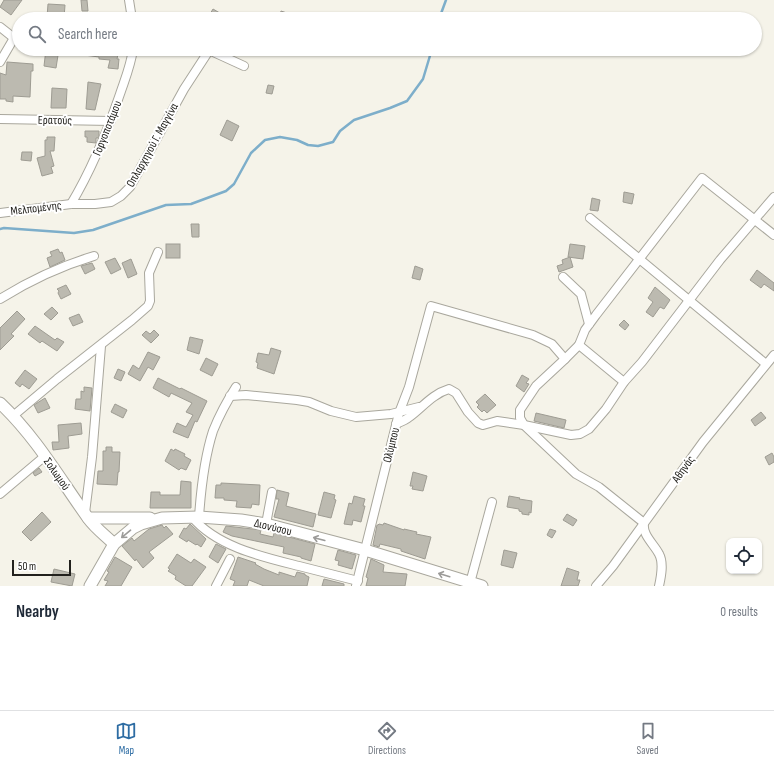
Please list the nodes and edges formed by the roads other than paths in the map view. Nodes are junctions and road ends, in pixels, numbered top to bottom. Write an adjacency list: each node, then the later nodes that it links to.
1 (129, 0): 2 (street)
2 (131, 12)
3 (0, 27): 4 (street)
4 (12, 35)
5 (12, 45): 9 (street)
6 (132, 56): 12 (street, Γοργοποτάμου)
7 (205, 56): 14 (street, Οπλαρχηγού Γ. Μαγγίνα)
8 (222, 56): 10 (street)
9 (0, 62)
10 (244, 66)
11 (0, 119): 12 (street, Ερατούς)
12 (111, 121): 14 (street, Γοργοποτάμου)
13 (774, 197): 17 (street)
14 (71, 204): 15 (street, Μελπομένης)
15 (0, 213)
16 (590, 218): 21 (street)
17 (754, 220): 18 (street); 21 (street); 24 (street)
18 (774, 235)
19 (158, 252): 27 (street)
20 (94, 256): 23 (street)
21 (640, 259): 24 (street); 25 (street)
22 (564, 277): 25 (street)
23 (0, 298)
24 (689, 300): 30 (street); 31 (street)
25 (589, 324): 26 (street)
26 (579, 345): 29 (street); 31 (street)
27 (101, 346): 37 (street); 44 (street)
28 (774, 355): 30 (street, Αθηνάς)
29 (565, 359): 36 (street, Ολύμπου); 39 (street)
30 (766, 364): 47 (street, Αθηνάς)
31 (624, 382): 39 (street)
32 (236, 387): 33 (street)
33 (230, 396): 36 (street); 45 (street)
34 (0, 404): 37 (street, Σολωμού)
35 (422, 406): 36 (street); 38 (street); 39 (street)
36 (399, 413): 38 (street, Ολύμπου)
37 (13, 416): 40 (street, Σολωμού)
38 (396, 424): 50 (street, Ολύμπου)
39 (524, 425): 47 (street)
40 (45, 456): 42 (street); 44 (street, Σολωμού)
41 (272, 492): 48 (street)
42 (0, 494)
43 (492, 502): 53 (street)
44 (87, 516): 46 (street); 49 (street, Σολωμού)
45 (195, 517): 46 (street, Διονύσου); 48 (street, Διονύσου); 52 (street)
46 (162, 518): 49 (street, Διονύσου, one-way to 49)
47 (644, 523): 57 (street, Αθηνάς); 58 (street)
48 (266, 524): 50 (street, Διονύσου, one-way to 48)
49 (114, 544): 54 (street, Διονύσου)
50 (365, 550): 52 (street, Ολύμπου); 53 (street, Διονύσου, one-way to 50)
51 (230, 559): 55 (street)
52 (357, 583)
53 (470, 583): 56 (street, Διονύσου)
54 (90, 586)
55 (216, 586)
56 (482, 586)
57 (596, 586)
58 (659, 586)

